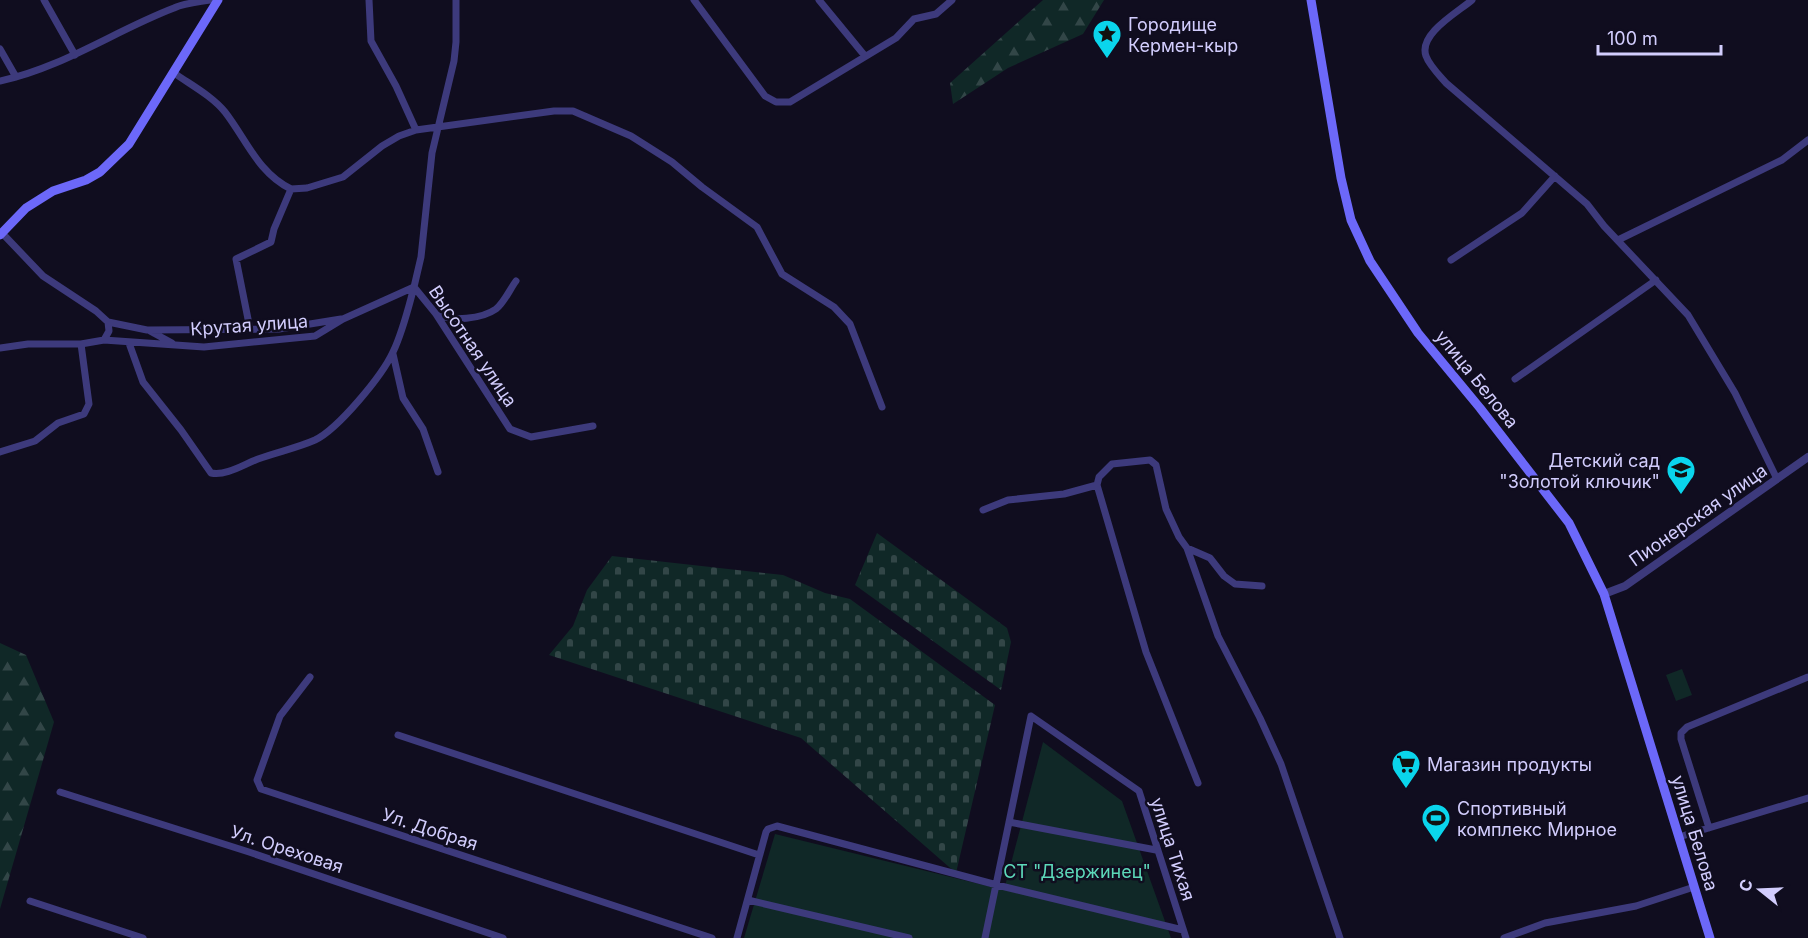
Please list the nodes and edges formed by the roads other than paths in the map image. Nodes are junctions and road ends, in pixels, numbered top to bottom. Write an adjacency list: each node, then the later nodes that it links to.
1 (44, 0): 13 (street)
2 (210, 0): 11 (street)
3 (218, 0): 15 (main road)
4 (369, 0): 19 (street)
5 (456, 0): 18 (street)
6 (694, 0): 14 (street)
7 (819, 0): 14 (street)
8 (952, 0): 14 (street)
9 (1311, 0): 51 (main road, улица Белова)
10 (1472, 0): 21 (street)
11 (174, 3): 13 (street)
12 (0, 49): 16 (street)
13 (75, 54): 16 (street)
14 (865, 56)
15 (174, 73): 22 (street); 23 (main road)
16 (16, 77): 17 (street)
17 (0, 81)
18 (439, 127): 19 (street); 28 (street); 41 (street)
19 (416, 130): 22 (street)
20 (1808, 140): 24 (street)
21 (1555, 176): 24 (street); 25 (street)
22 (291, 189): 32 (street)
23 (1, 234): 31 (street)
24 (1618, 240): 26 (street)
25 (1451, 260)
26 (1656, 280): 40 (street); 46 (street)
27 (516, 281): 29 (street)
28 (414, 287): 29 (street, Высотная улица); 30 (street, Крутая улица); 39 (street, Высотная улица)
29 (436, 315): 42 (street, Высотная улица)
30 (343, 319): 32 (street); 37 (street, Крутая улица)
31 (108, 322): 33 (street); 34 (street)
32 (250, 329): 33 (street)
33 (147, 330): 37 (street)
34 (104, 340): 35 (street, Крутая улица); 36 (street, Крутая улица)
35 (129, 343): 37 (street, Крутая улица); 39 (street, Высотная улица)
36 (81, 344): 38 (street, Крутая улица); 43 (street)
37 (175, 344)
38 (0, 348)
39 (393, 354): 45 (street)
40 (1515, 379)
41 (882, 407)
42 (592, 426)
43 (0, 452)
44 (1808, 457): 46 (street, Пионерская улица)
45 (438, 472)
46 (1777, 479): 51 (street, Пионерская улица)
47 (1097, 485): 48 (street); 49 (street); 55 (street)
48 (983, 510)
49 (1187, 548): 50 (street); 75 (street)
50 (1262, 586)
51 (1604, 594): 60 (main road, улица Белова)
52 (310, 677): 70 (street, Ул. Добрая)
53 (1808, 677): 59 (street)
54 (398, 735): 62 (street)
55 (1198, 783)
56 (60, 792): 69 (street, Ул. Ореховая)
57 (1808, 798): 59 (street)
58 (1009, 822): 61 (street); 61 (street, улица Тихая); 63 (street)
59 (1709, 828): 60 (street)
60 (1679, 837): 64 (main road, улица Белова)
61 (1156, 850): 67 (street, улица Тихая)
62 (759, 855): 63 (street); 65 (street)
63 (997, 885): 67 (street); 73 (street)
64 (1694, 887): 76 (street); 77 (main road, улица Белова)
65 (748, 900): 71 (street); 72 (street)
66 (30, 901): 68 (street)
67 (1183, 930): 74 (street, улица Тихая)
68 (143, 938)
69 (503, 938)
70 (712, 938)
71 (737, 938)
72 (909, 938)
73 (985, 938)
74 (1186, 938)
75 (1340, 938)
76 (1503, 938)
77 (1710, 938)

